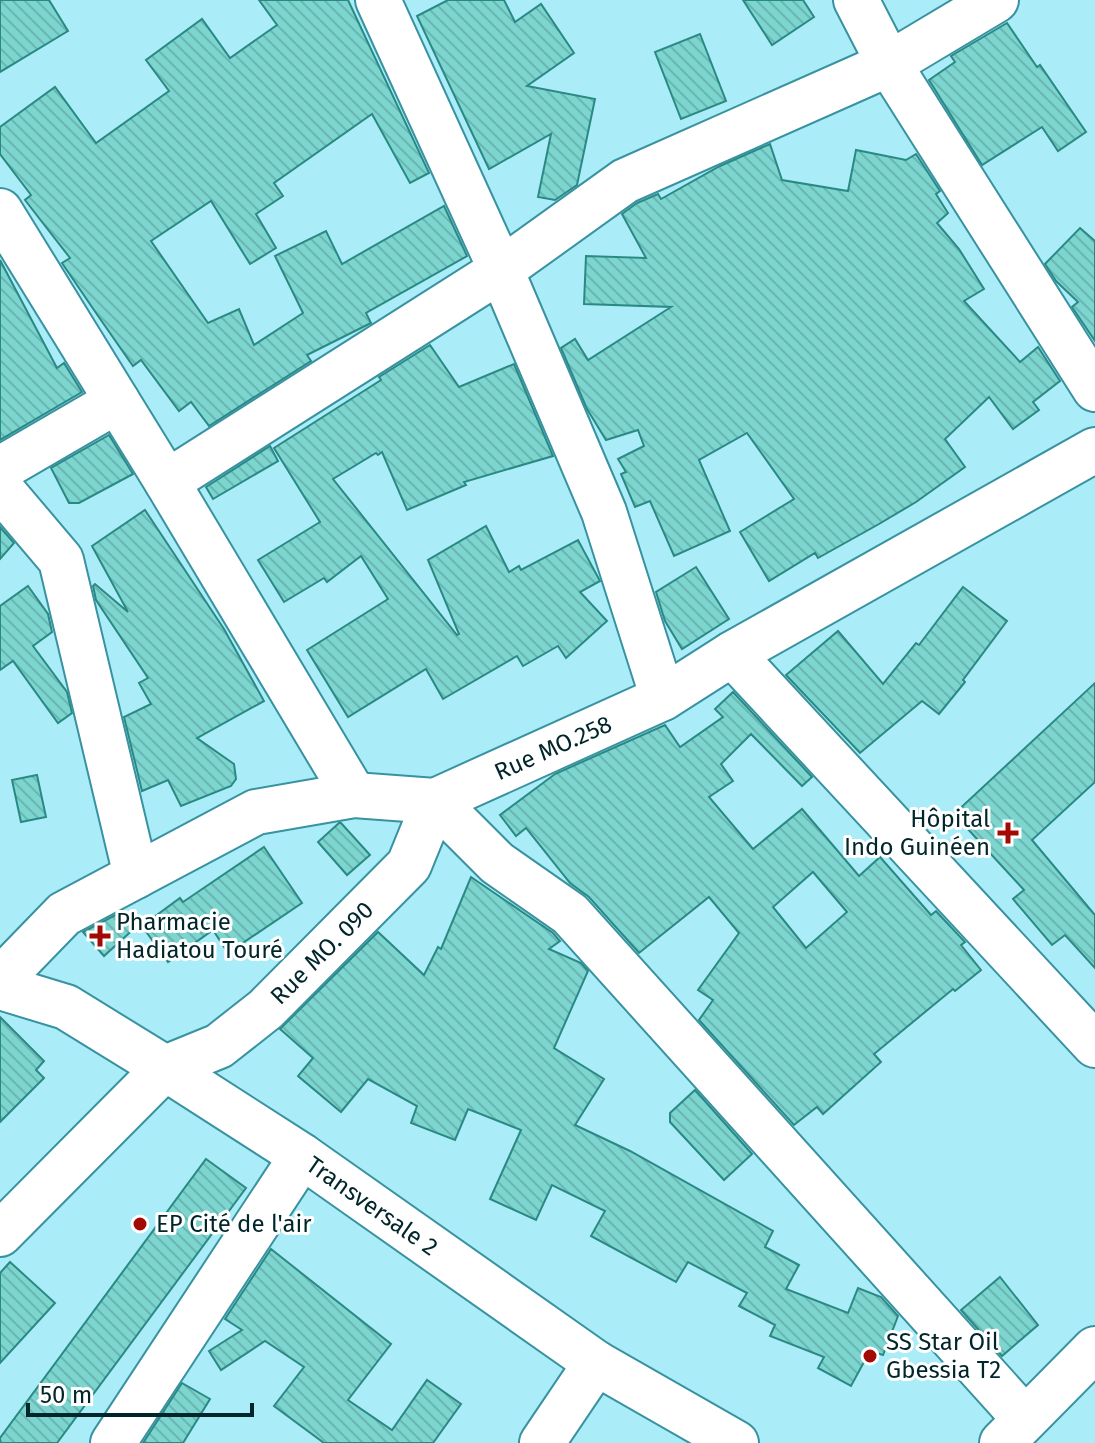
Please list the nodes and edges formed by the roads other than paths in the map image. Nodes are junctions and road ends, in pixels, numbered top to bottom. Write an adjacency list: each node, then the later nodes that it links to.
1 (378, 0): 6 (street)
2 (856, 0): 4 (street)
3 (996, 0): 4 (street)
4 (889, 64): 6 (street); 7 (street)
5 (0, 211): 8 (street)
6 (501, 270): 11 (street); 14 (street)
7 (1095, 389)
8 (117, 401): 10 (street); 11 (street)
9 (1095, 450): 13 (street, Rue MO.258)
10 (0, 469)
11 (167, 482): 15 (street)
12 (0, 488): 17 (street)
13 (732, 654): 14 (street, Rue MO.258); 20 (street)
14 (663, 698): 16 (street, Rue MO.258)
15 (354, 795): 16 (street, Rue MO.258); 17 (street, Rue MO.258)
16 (435, 801): 21 (street, Rue MO. 090); 26 (street)
17 (136, 876): 18 (street, Rue MO.258)
18 (0, 980)
19 (0, 987): 21 (street, Transversale 2)
20 (1095, 1045)
21 (165, 1068): 22 (street, Transversale 2); 23 (street, Rue MO. 090)
22 (302, 1156): 25 (street, Transversale 2); 27 (street)
23 (0, 1234)
24 (1095, 1349): 26 (street)
25 (596, 1363): 28 (street); 29 (street, Transversale 2)
26 (1014, 1431)
27 (113, 1443)
28 (542, 1443)
29 (736, 1443)

